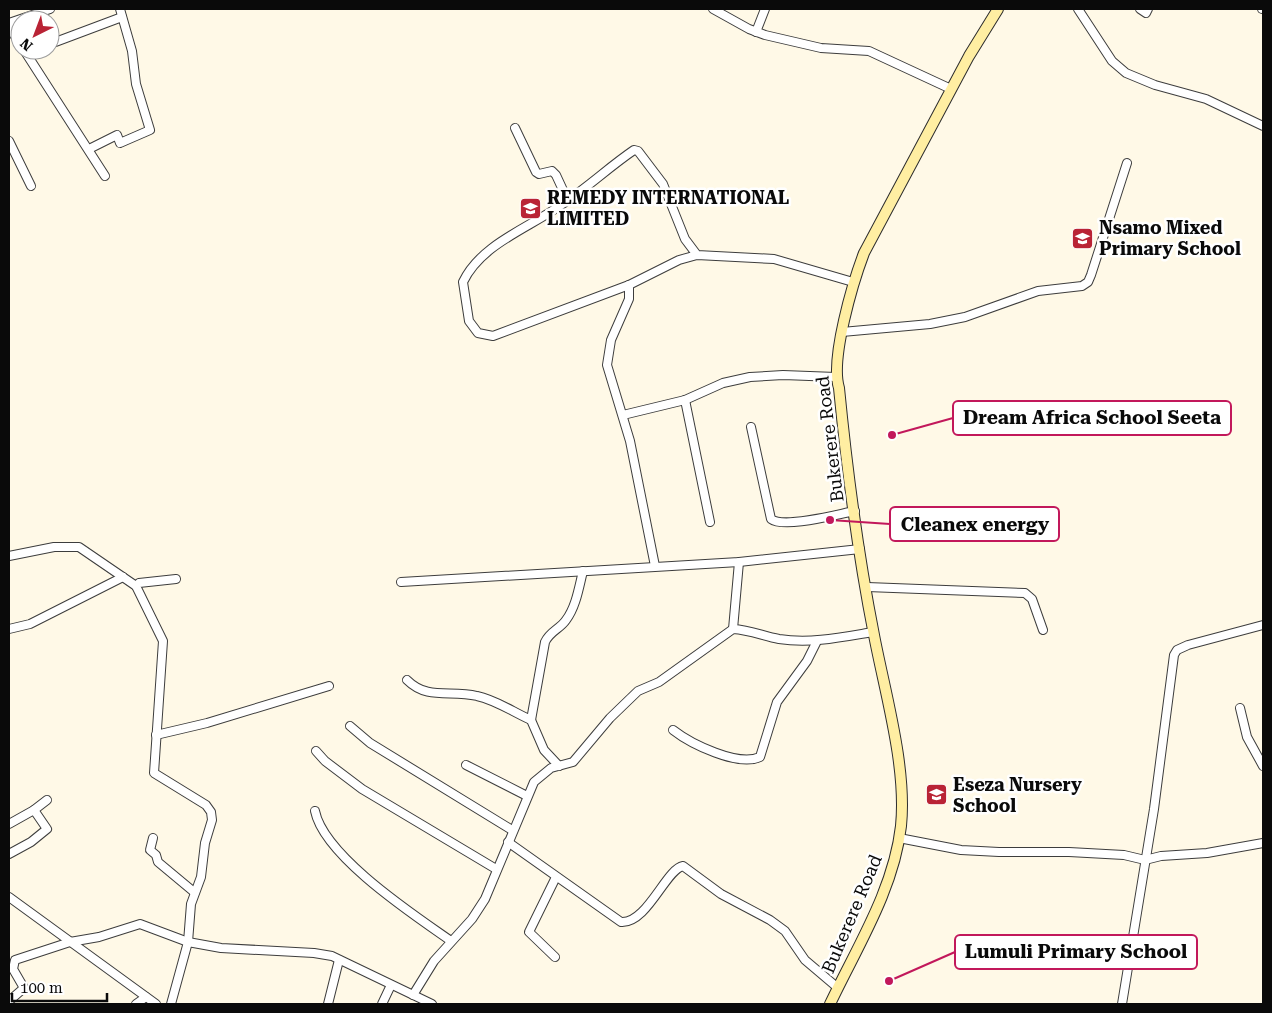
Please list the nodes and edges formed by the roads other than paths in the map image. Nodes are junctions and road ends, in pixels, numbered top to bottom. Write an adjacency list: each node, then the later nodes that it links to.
1 (50, 9): 10 (street)
2 (120, 9): 9 (street)
3 (713, 9): 11 (street)
4 (765, 9): 11 (street)
5 (998, 9): 14 (main road, Bukerere Road)
6 (1078, 9): 15 (street)
7 (1140, 9): 8 (street)
8 (1148, 9)
9 (122, 18): 12 (street); 18 (street)
10 (9, 23)
11 (756, 32): 14 (street)
12 (60, 40)
13 (33, 60): 18 (street)
14 (951, 89): 24 (main road, Bukerere Road)
15 (1263, 126)
16 (515, 128): 22 (street)
17 (9, 141): 21 (street)
18 (89, 150): 20 (street)
19 (1128, 163): 26 (street)
20 (105, 176)
21 (31, 186)
22 (568, 201): 23 (street); 25 (street)
23 (697, 255): 24 (street); 25 (street)
24 (853, 282): 26 (main road, Bukerere Road)
25 (629, 285): 29 (street)
26 (842, 332): 27 (main road, Bukerere Road)
27 (836, 377): 28 (street); 31 (main road, Bukerere Road)
28 (685, 400): 29 (street); 32 (street)
29 (622, 416): 36 (street)
30 (752, 427): 31 (street)
31 (855, 511): 33 (main road, Bukerere Road)
32 (710, 522)
33 (860, 549): 35 (street); 42 (main road, Bukerere Road)
34 (9, 556): 38 (street)
35 (738, 562): 36 (street); 45 (street)
36 (655, 566): 37 (street)
37 (583, 571): 40 (street); 52 (street)
38 (122, 577): 41 (street); 44 (street)
39 (176, 580): 41 (street)
40 (401, 582)
41 (136, 586): 55 (street)
42 (867, 587): 46 (street); 47 (main road, Bukerere Road)
43 (1263, 625): 71 (street)
44 (9, 629)
45 (733, 629): 48 (street); 58 (street)
46 (1043, 630)
47 (873, 632): 48 (street); 67 (main road, Bukerere Road)
48 (817, 641): 54 (street)
49 (407, 680): 52 (street)
50 (329, 686): 55 (street)
51 (1240, 708): 59 (street)
52 (531, 720): 58 (street)
53 (350, 726): 65 (street)
54 (673, 730)
55 (156, 734): 74 (street)
56 (316, 751): 72 (street)
57 (466, 765): 60 (street)
58 (559, 766): 60 (street)
59 (1263, 766)
60 (527, 796): 65 (street)
61 (47, 800): 62 (street)
62 (34, 810): 64 (street); 70 (street)
63 (315, 812): 76 (street)
64 (9, 824)
65 (512, 830): 68 (street)
66 (153, 838): 74 (street)
67 (899, 838): 71 (street); 82 (main road, Bukerere Road)
68 (508, 842): 72 (street); 73 (street)
69 (1263, 844): 71 (street)
70 (9, 854)
71 (1145, 860): 93 (street)
72 (496, 869): 76 (street)
73 (556, 877): 79 (street); 82 (street)
74 (194, 892): 78 (street)
75 (9, 897): 77 (street)
76 (451, 941): 84 (street)
77 (70, 942): 78 (street); 83 (street); 85 (street)
78 (188, 942): 80 (street); 88 (street)
79 (555, 957)
80 (339, 960): 81 (street); 89 (street)
81 (391, 985): 84 (street); 90 (street)
82 (838, 988): 92 (main road, Bukerere Road)
83 (146, 996): 86 (street); 87 (street)
84 (417, 1000): 91 (street)
85 (9, 1001)
86 (136, 1004)
87 (156, 1004)
88 (171, 1004)
89 (328, 1004)
90 (382, 1004)
91 (432, 1004)
92 (830, 1004)
93 (1122, 1004)

